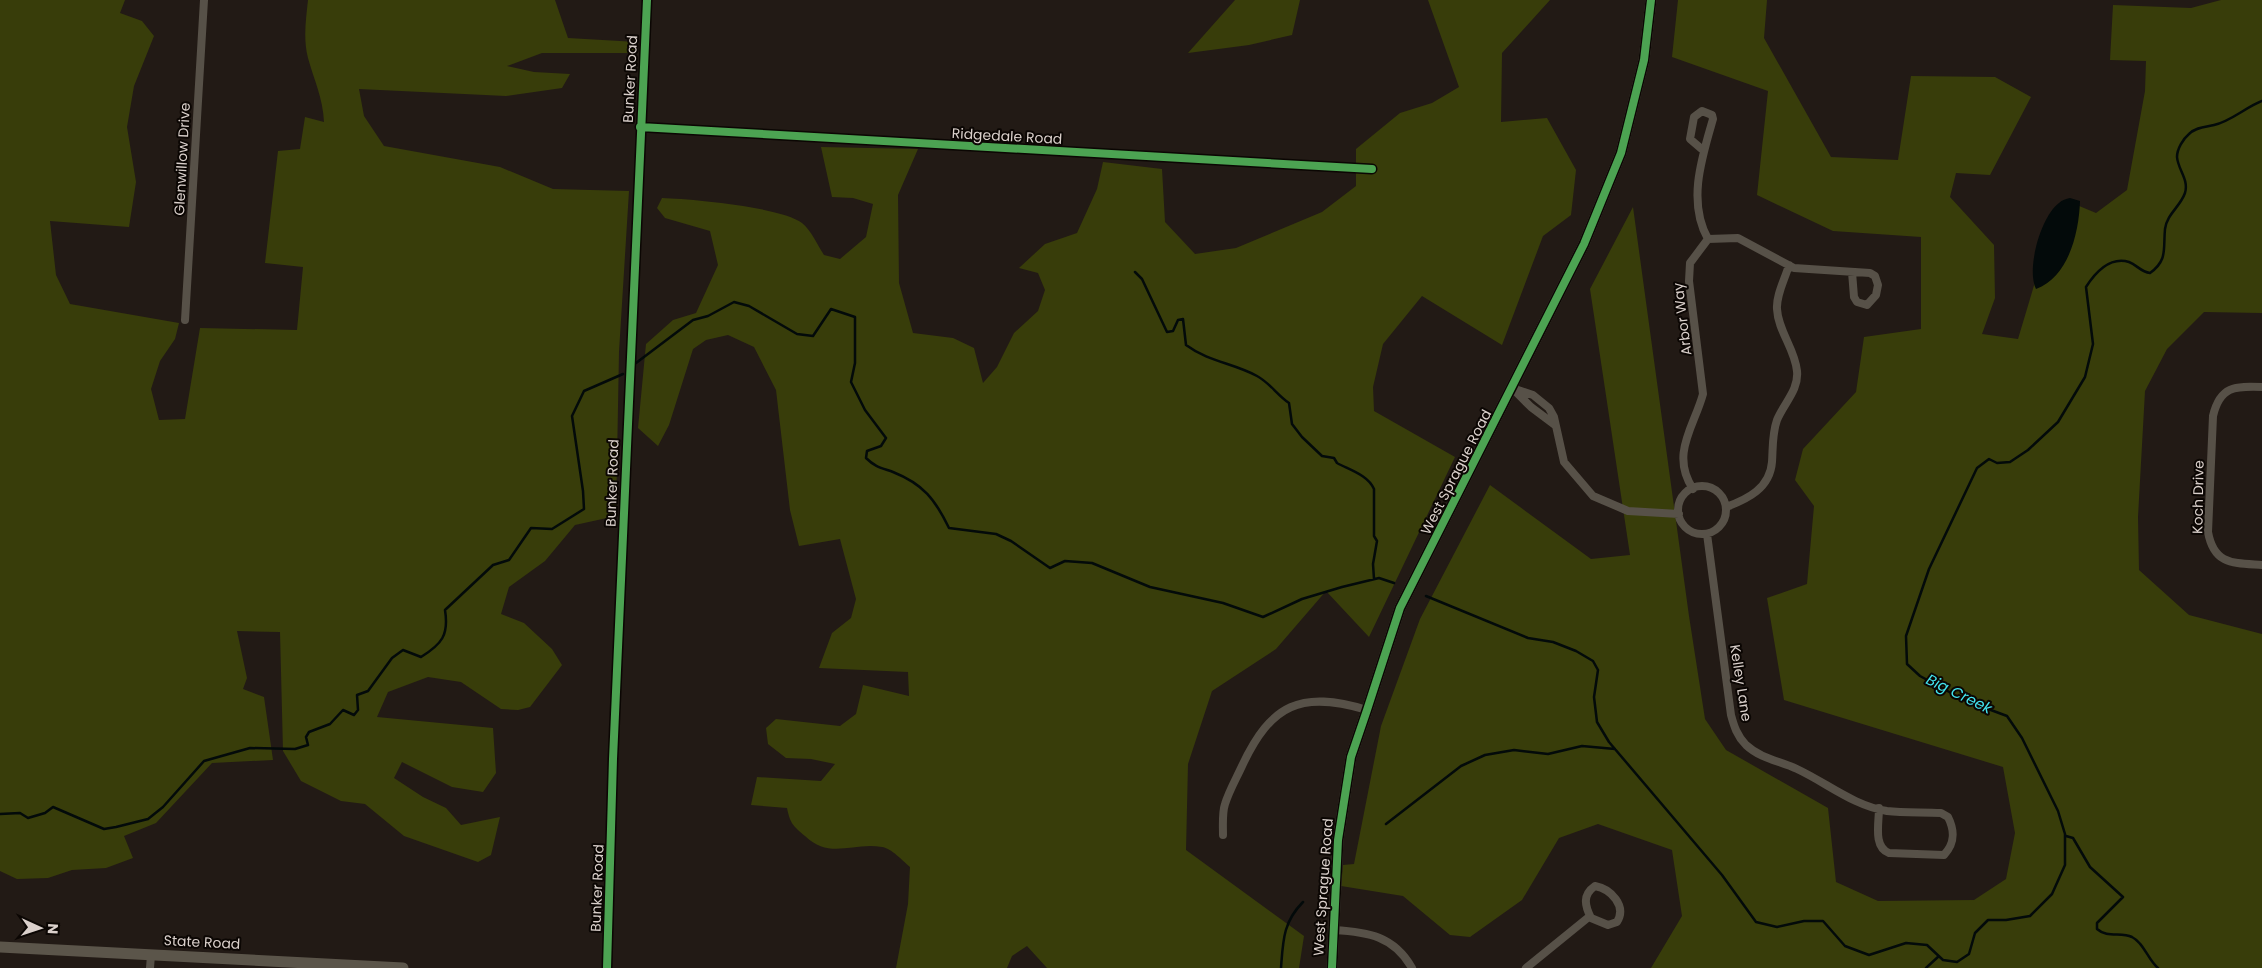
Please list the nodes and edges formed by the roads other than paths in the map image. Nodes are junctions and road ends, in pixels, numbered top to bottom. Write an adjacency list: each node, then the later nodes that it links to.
1 (204, 0): 10 (street, Glenwillow Drive)
2 (647, 0): 4 (street, Bunker Road)
3 (1651, 0): 12 (street, West Sprague Road)
4 (640, 127): 6 (street, Ridgedale Road); 27 (street, Bunker Road)
5 (1704, 151): 5 (street); 7 (street)
6 (1372, 169)
7 (1708, 238): 8 (street); 13 (street, Arbor Way)
8 (1789, 265): 9 (street); 14 (street)
9 (1852, 272): 9 (street)
10 (185, 320)
11 (2262, 387): 17 (street, Koch Drive)
12 (1512, 388): 15 (street); 18 (street, West Sprague Road)
13 (1693, 489): 14 (street); 15 (street)
14 (1726, 507): 16 (street)
15 (1679, 514): 16 (street)
16 (1707, 534): 19 (street, Kelley Lane)
17 (2262, 564)
18 (1367, 710): 20 (street); 22 (street, West Sprague Road)
19 (1879, 808): 19 (street, Kelley Lane)
20 (1222, 835)
21 (1590, 916): 21 (street); 30 (street)
22 (1334, 930): 28 (street, West Sprague Road); 29 (street)
23 (0, 946): 24 (street, State Road)
24 (151, 955): 25 (street); 26 (street, State Road)
25 (150, 968)
26 (403, 968)
27 (607, 968)
28 (1332, 968)
29 (1412, 968)
30 (1526, 968)

